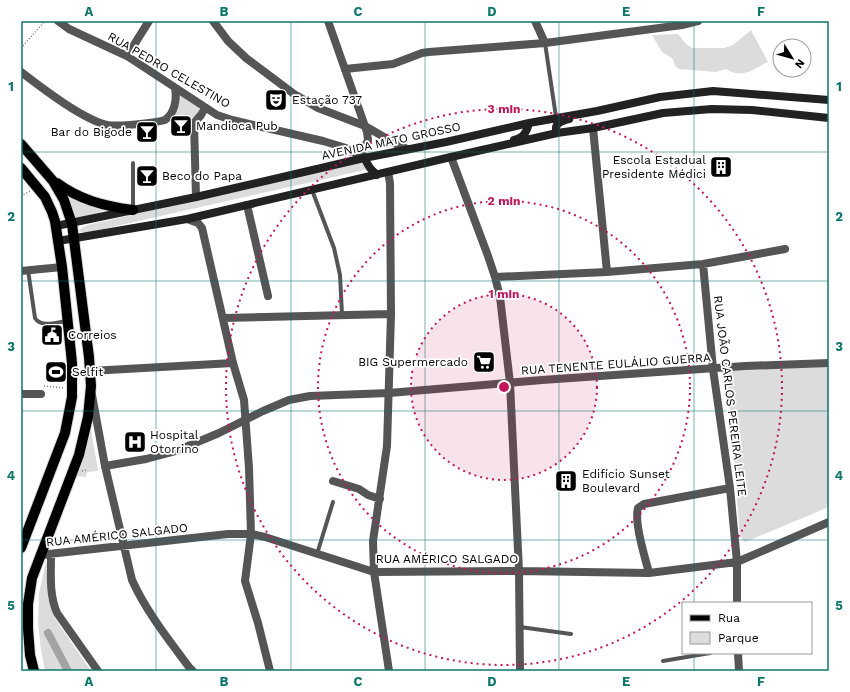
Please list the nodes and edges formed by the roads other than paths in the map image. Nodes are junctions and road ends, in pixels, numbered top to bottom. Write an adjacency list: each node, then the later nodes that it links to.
1 (58, 21): 9 (street, RUA PEDRO CELESTINO)
2 (149, 21): 9 (street)
3 (214, 21): 19 (street)
4 (328, 21): 10 (street)
5 (535, 21): 8 (street)
6 (698, 21): 7 (street)
7 (675, 23): 8 (street)
8 (545, 43): 10 (street); 16 (lane)
9 (127, 56): 12 (street, RUA PEDRO CELESTINO)
10 (345, 69): 19 (street)
11 (21, 72): 12 (street)
12 (175, 88): 14 (street, RUA PEDRO CELESTINO)
13 (829, 100): 15 (main road, AVENIDA MATO GROSSO)
14 (205, 108): 27 (street, RUA PEDRO CELESTINO); 34 (street)
15 (597, 111): 16 (main road, AVENIDA MATO GROSSO); 21 (main road)
16 (556, 117): 18 (main road, AVENIDA MATO GROSSO)
17 (829, 118): 20 (main road)
18 (529, 122): 22 (main road, AVENIDA MATO GROSSO); 25 (main road)
19 (365, 126): 24 (street); 27 (street)
20 (593, 128): 21 (main road); 46 (street)
21 (557, 134): 25 (main road)
22 (446, 142): 24 (main road, AVENIDA MATO GROSSO); 26 (main road)
23 (21, 144): 32 (main road)
24 (407, 149): 27 (main road, AVENIDA MATO GROSSO)
25 (482, 151): 26 (main road)
26 (451, 157): 30 (main road); 47 (street)
27 (364, 158): 31 (main road); 34 (main road, AVENIDA MATO GROSSO)
28 (133, 162): 36 (lane)
29 (21, 168): 38 (main road)
30 (388, 172): 31 (main road); 50 (street)
31 (378, 175): 33 (main road)
32 (53, 180): 36 (main road); 39 (main road)
33 (312, 190): 35 (main road); 49 (lane)
34 (196, 197): 36 (main road, AVENIDA MATO GROSSO)
35 (247, 205): 37 (main road); 48 (street)
36 (133, 210): 39 (main road, AVENIDA MATO GROSSO)
37 (186, 219): 40 (main road); 51 (street)
38 (56, 224): 39 (main road, AVENIDA MATO GROSSO); 41 (main road)
39 (72, 224): 40 (main road)
40 (75, 239): 41 (main road); 53 (main road)
41 (58, 241): 44 (main road)
42 (785, 249): 43 (street)
43 (703, 264): 46 (street); 56 (street, RUA JOÃO CARLOS PEREIRA LEITE)
44 (62, 267): 45 (street); 52 (main road); 53 (main road)
45 (24, 270): 52 (lane)
46 (607, 272): 47 (street)
47 (496, 277): 58 (street)
48 (268, 296)
49 (342, 314): 50 (street); 51 (street)
50 (391, 314): 61 (street)
51 (223, 318): 54 (street)
52 (68, 321): 72 (main road)
53 (89, 357): 57 (main road)
54 (233, 363): 57 (street); 63 (street)
55 (829, 363): 56 (street, RUA TENENTE EULÁLIO GUERRA)
56 (714, 369): 58 (street, RUA TENENTE EULÁLIO GUERRA); 66 (street, RUA JOÃO CARLOS PEREIRA LEITE)
57 (90, 371): 59 (main road)
58 (510, 383): 61 (street, RUA TENENTE EULÁLIO GUERRA); 77 (street)
59 (91, 386): 64 (street); 75 (main road)
60 (43, 390): 62 (street)
61 (389, 393): 63 (street, RUA TENENTE EULÁLIO GUERRA); 67 (street)
62 (21, 394)
63 (245, 420): 64 (street, RUA TENENTE EULÁLIO GUERRA); 70 (street)
64 (105, 466): 71 (street)
65 (333, 481): 67 (street)
66 (730, 488): 76 (street, RUA JOÃO CARLOS PEREIRA LEITE); 79 (street)
67 (380, 499): 78 (street)
68 (333, 502): 74 (lane)
69 (829, 522): 76 (street, RUA AMÉRICO SALGADO)
70 (250, 534): 71 (street, RUA AMÉRICO SALGADO); 74 (street, RUA AMÉRICO SALGADO); 89 (street)
71 (124, 546): 73 (street, RUA AMÉRICO SALGADO); 88 (street)
72 (21, 548)
73 (51, 554): 75 (street, RUA AMÉRICO SALGADO); 87 (street)
74 (317, 554): 78 (street, RUA AMÉRICO SALGADO)
75 (40, 555): 86 (main road)
76 (737, 562): 79 (street, RUA AMÉRICO SALGADO); 80 (street, RUA JOÃO CARLOS PEREIRA LEITE)
77 (519, 571): 78 (street, RUA AMÉRICO SALGADO); 79 (street, RUA AMÉRICO SALGADO); 81 (street)
78 (374, 572): 90 (street)
79 (649, 573)
80 (738, 602)
81 (520, 627): 82 (lane); 91 (street)
82 (571, 634)
83 (704, 654): 85 (lane)
84 (738, 654): 92 (street)
85 (663, 661)
86 (34, 671)
87 (98, 671)
88 (193, 671)
89 (270, 671)
90 (389, 671)
91 (520, 671)
92 (739, 671)

